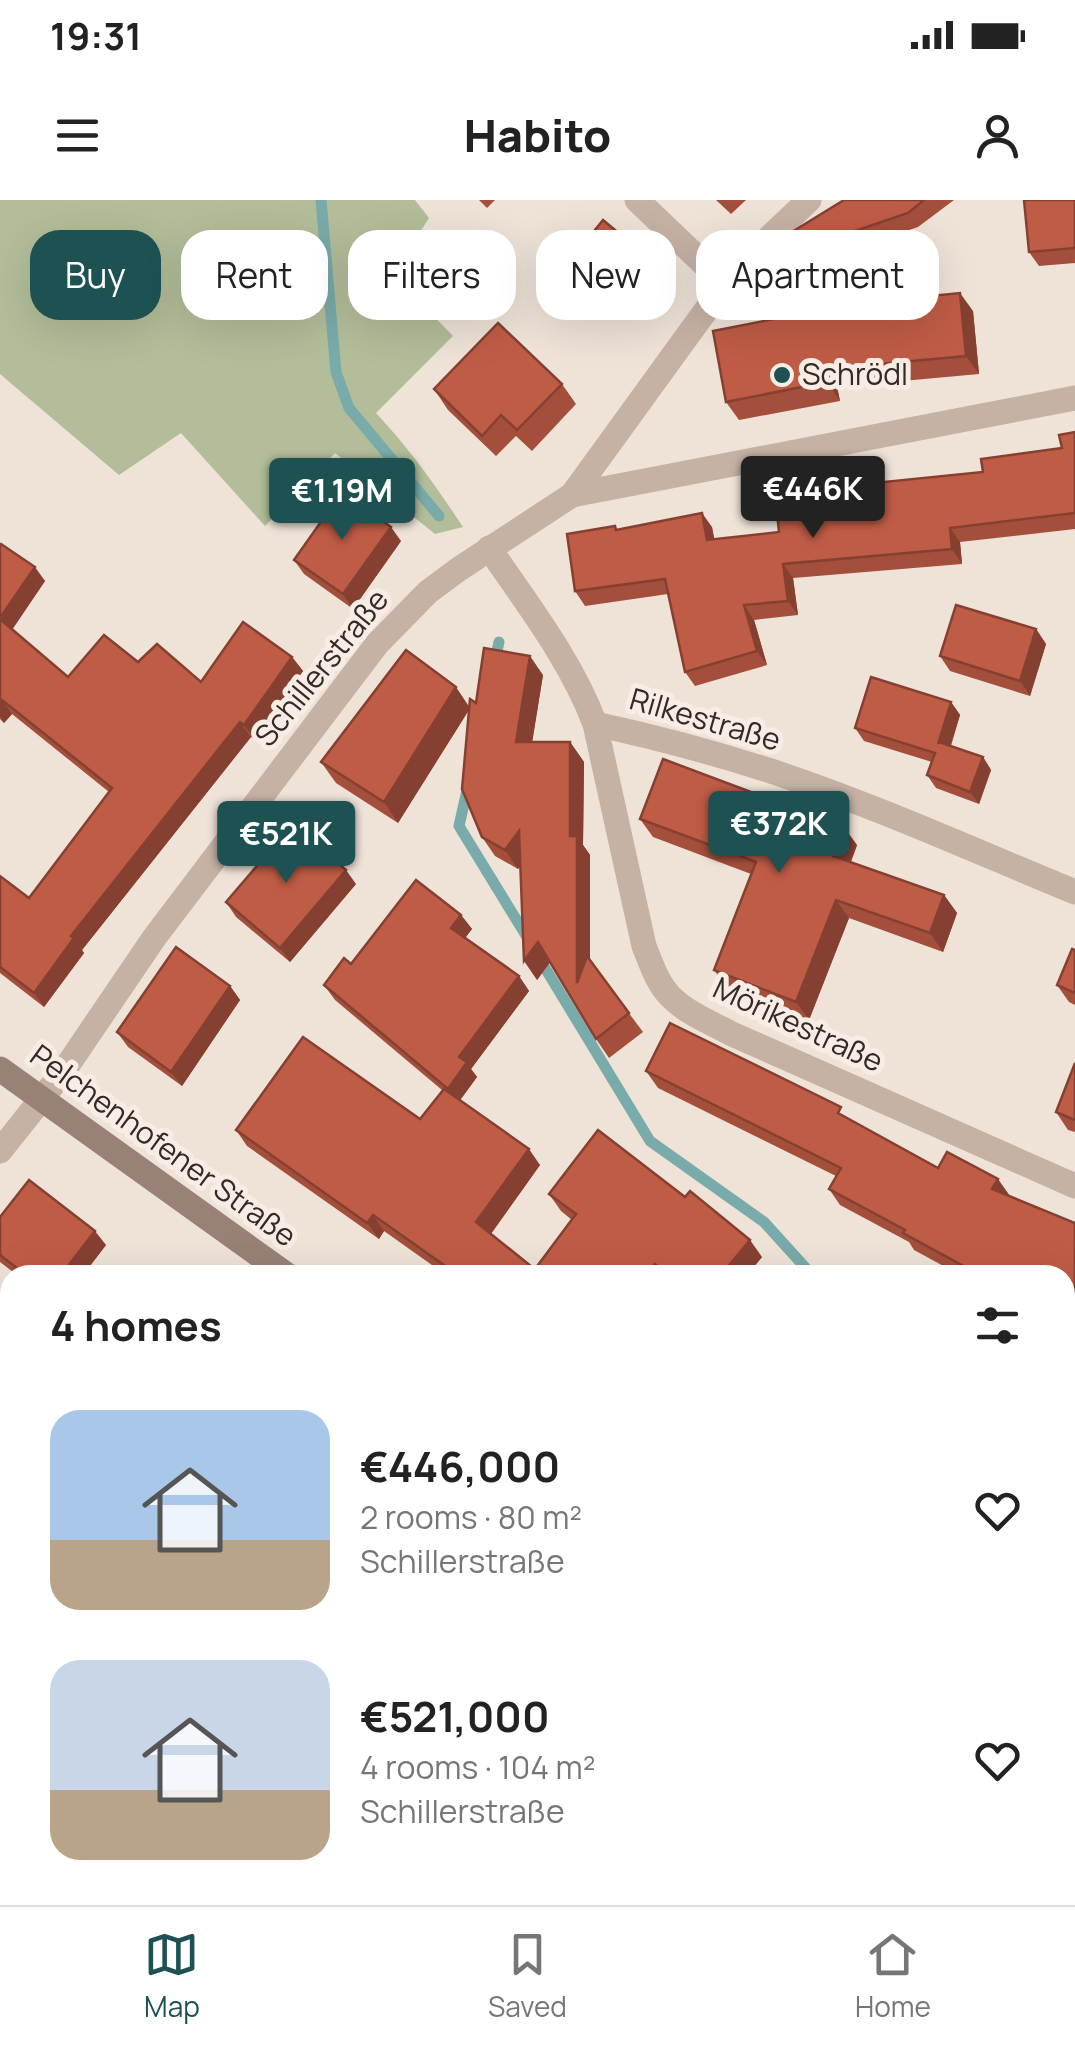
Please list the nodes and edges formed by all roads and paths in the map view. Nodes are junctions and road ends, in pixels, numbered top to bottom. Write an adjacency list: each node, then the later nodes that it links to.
1 (637, 200): 4 (street)
2 (808, 200): 3 (street)
3 (776, 230)
4 (696, 256)
5 (699, 320): 7 (street)
6 (1075, 398): 7 (street, Schillerstraße)
7 (572, 495): 8 (street, Schillerstraße)
8 (489, 548): 9 (street, Mörikestraße); 12 (street, Schillerstraße)
9 (596, 724): 10 (street, Rilkestraße); 14 (street, Mörikestraße)
10 (1075, 892)
11 (0, 1069): 12 (main road, Pelchenhofener Straße)
12 (42, 1100): 13 (street, Schillerstraße); 15 (main road, Pelchenhofener Straße)
13 (0, 1150)
14 (1075, 1186)
15 (274, 1265)

